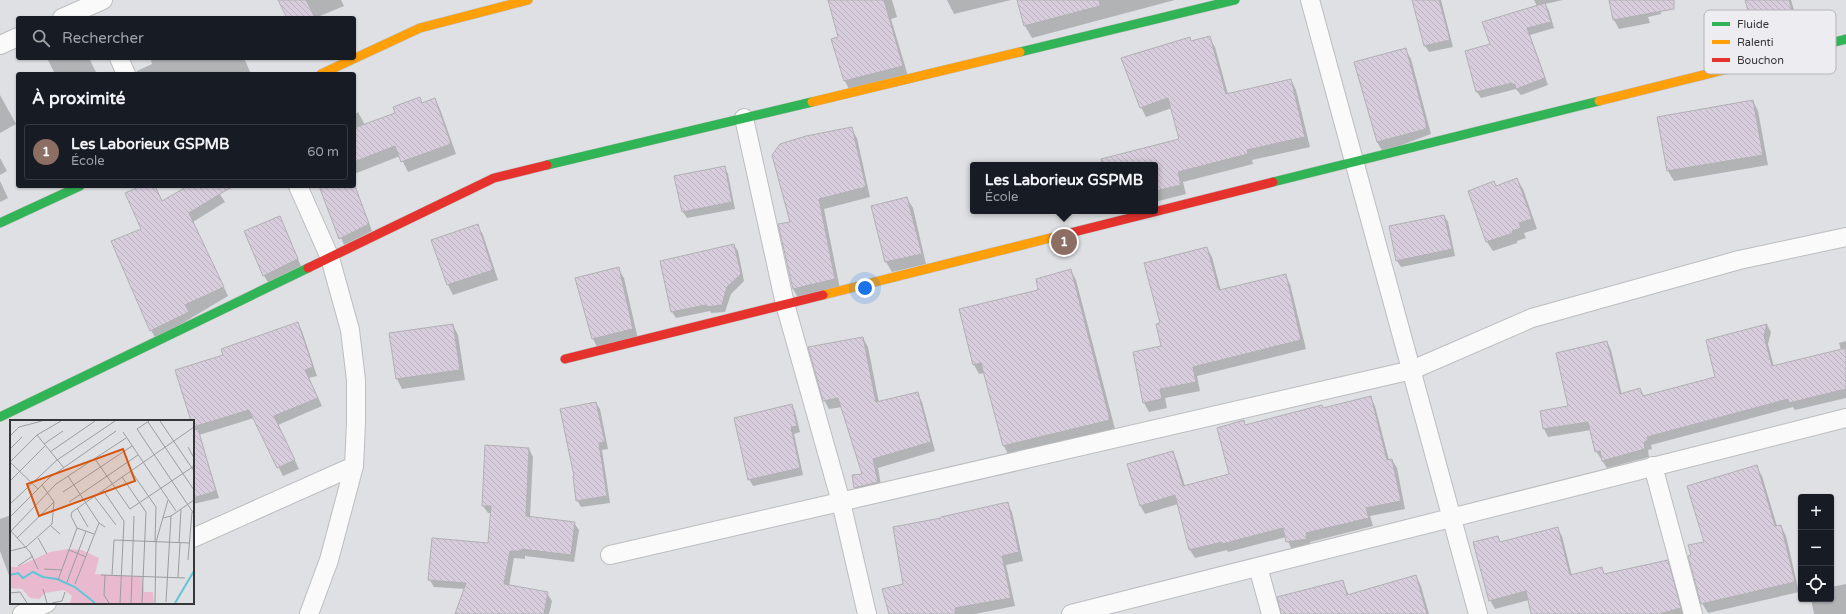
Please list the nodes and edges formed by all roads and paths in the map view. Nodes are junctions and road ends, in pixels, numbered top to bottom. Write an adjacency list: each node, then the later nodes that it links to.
1 (528, 0): 10 (street)
2 (1235, 0): 16 (street)
3 (1310, 0): 17 (street)
4 (98, 5): 5 (street)
5 (68, 16)
6 (16, 38): 9 (street)
7 (1846, 39): 8 (street)
8 (1836, 42)
9 (0, 45)
10 (356, 58)
11 (120, 60): 13 (street)
12 (351, 60): 14 (street)
13 (125, 72)
14 (325, 72)
15 (1706, 74): 17 (street)
16 (744, 118): 24 (street); 25 (street)
17 (1355, 162): 20 (street); 27 (street)
18 (76, 188): 22 (street)
19 (299, 188): 24 (street)
20 (1158, 211)
21 (1146, 214): 25 (street)
22 (0, 223)
23 (1846, 237): 27 (street)
24 (330, 258): 28 (street); 30 (street)
25 (785, 304): 26 (street); 32 (street)
26 (565, 360)
27 (1412, 370): 32 (street); 33 (street)
28 (0, 418)
29 (1845, 420): 31 (street)
30 (354, 466): 34 (street); 39 (street)
31 (1653, 466): 33 (street); 44 (street)
32 (841, 502): 35 (street); 40 (street)
33 (1452, 518): 36 (street); 43 (street)
34 (194, 538)
35 (610, 555)
36 (1258, 567): 41 (street); 42 (street)
37 (45, 604): 38 (street)
38 (22, 614)
39 (309, 614)
40 (867, 614)
41 (1070, 614)
42 (1271, 614)
43 (1478, 614)
44 (1693, 614)

